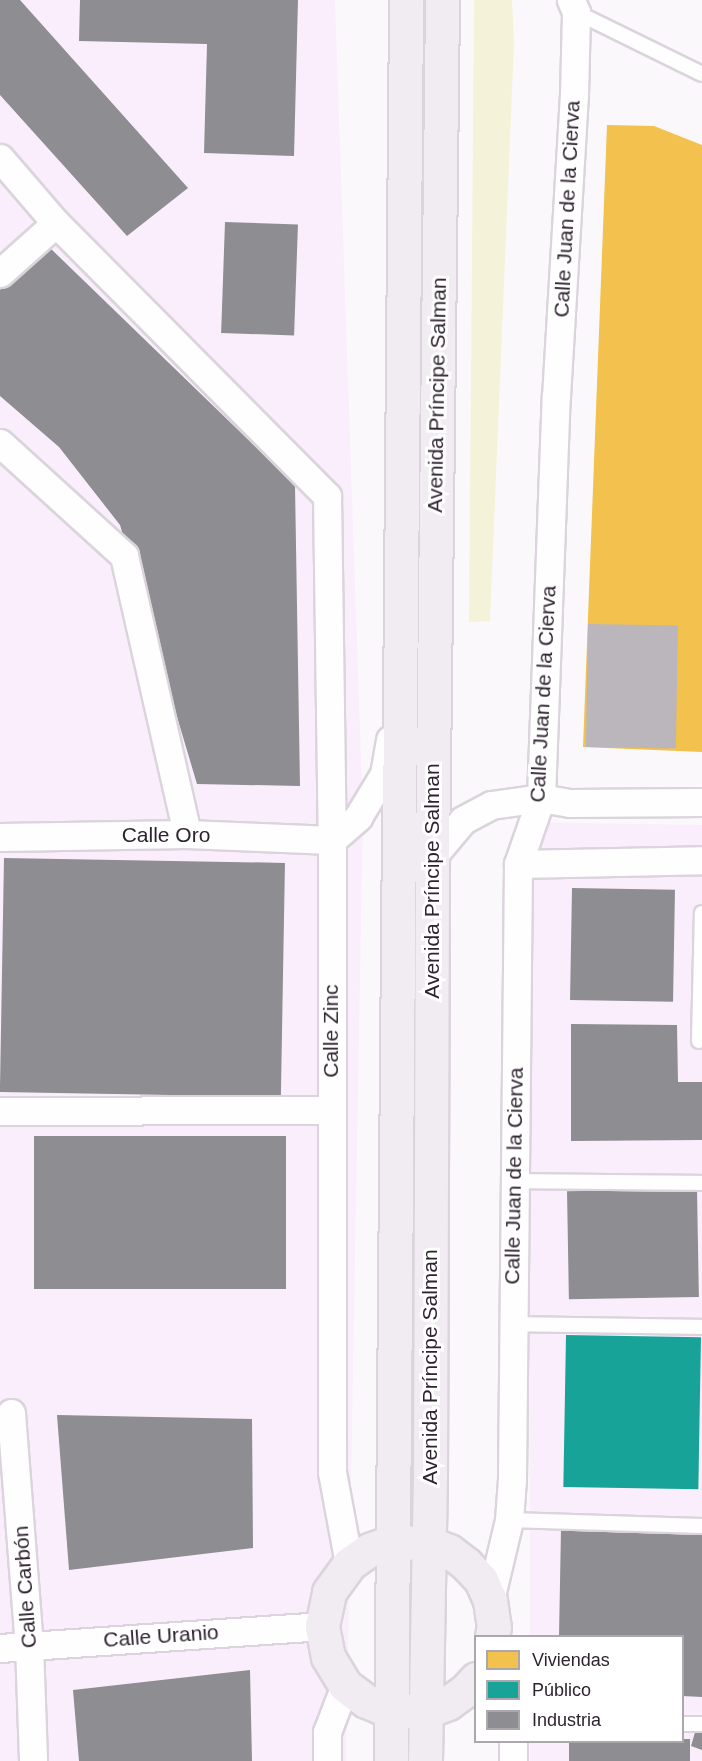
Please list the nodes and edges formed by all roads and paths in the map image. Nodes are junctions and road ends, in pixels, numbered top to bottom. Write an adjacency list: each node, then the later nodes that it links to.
1 (406, 0): 9 (main road, Avenida Príncipe Salman)
2 (442, 0): 15 (main road, Avenida Príncipe Salman)
3 (574, 6): 4 (lane); 10 (street, Calle Juan de la Cierva)
4 (702, 74)
5 (0, 158): 6 (street)
6 (56, 223): 7 (street); 14 (street, Calle Zinc)
7 (0, 273)
8 (0, 443): 12 (street)
9 (402, 663): 14 (street); 29 (main road, Avenida Príncipe Salman)
10 (541, 798): 11 (street); 15 (street); 17 (street, Calle Juan de la Cierva)
11 (702, 802)
12 (187, 834): 13 (street, Calle Oro); 14 (street, Calle Oro)
13 (0, 837)
14 (332, 840): 21 (street, Calle Zinc)
15 (432, 856): 30 (main road, Avenida Príncipe Salman)
16 (702, 860): 17 (street)
17 (518, 864): 22 (street, Calle Juan de la Cierva)
18 (702, 913): 19 (lane)
19 (699, 1041)
20 (0, 1110): 21 (street)
21 (331, 1110): 31 (street, Calle Zinc)
22 (514, 1181): 23 (lane); 24 (street, Calle Juan de la Cierva)
23 (702, 1183)
24 (513, 1324): 25 (lane); 27 (street, Calle Juan de la Cierva)
25 (702, 1327)
26 (11, 1413): 35 (street, Calle Carbón)
27 (509, 1520): 28 (lane); 32 (street, Calle Juan de la Cierva)
28 (702, 1526)
29 (392, 1542): 30 (main road); 31 (main road); 39 (main road, Avenida Príncipe Salman)
30 (429, 1543): 32 (main road); 40 (main road, Avenida Príncipe Salman)
31 (349, 1563): 33 (main road)
32 (490, 1600): 34 (main road)
33 (322, 1626): 35 (street, Calle Uranio); 38 (main road)
34 (492, 1635)
35 (29, 1646): 36 (street, Calle Uranio); 44 (street, Calle Carbón)
36 (0, 1648)
37 (474, 1681): 40 (main road)
38 (345, 1685): 39 (main road); 45 (street)
39 (390, 1711): 40 (main road); 46 (main road, Avenida Príncipe Salman)
40 (427, 1711): 47 (main road, Avenida Príncipe Salman)
41 (684, 1724): 42 (lane)
42 (702, 1724)
43 (513, 1743): 48 (street)
44 (33, 1761)
45 (327, 1761)
46 (391, 1761)
47 (424, 1761)
48 (513, 1761)

